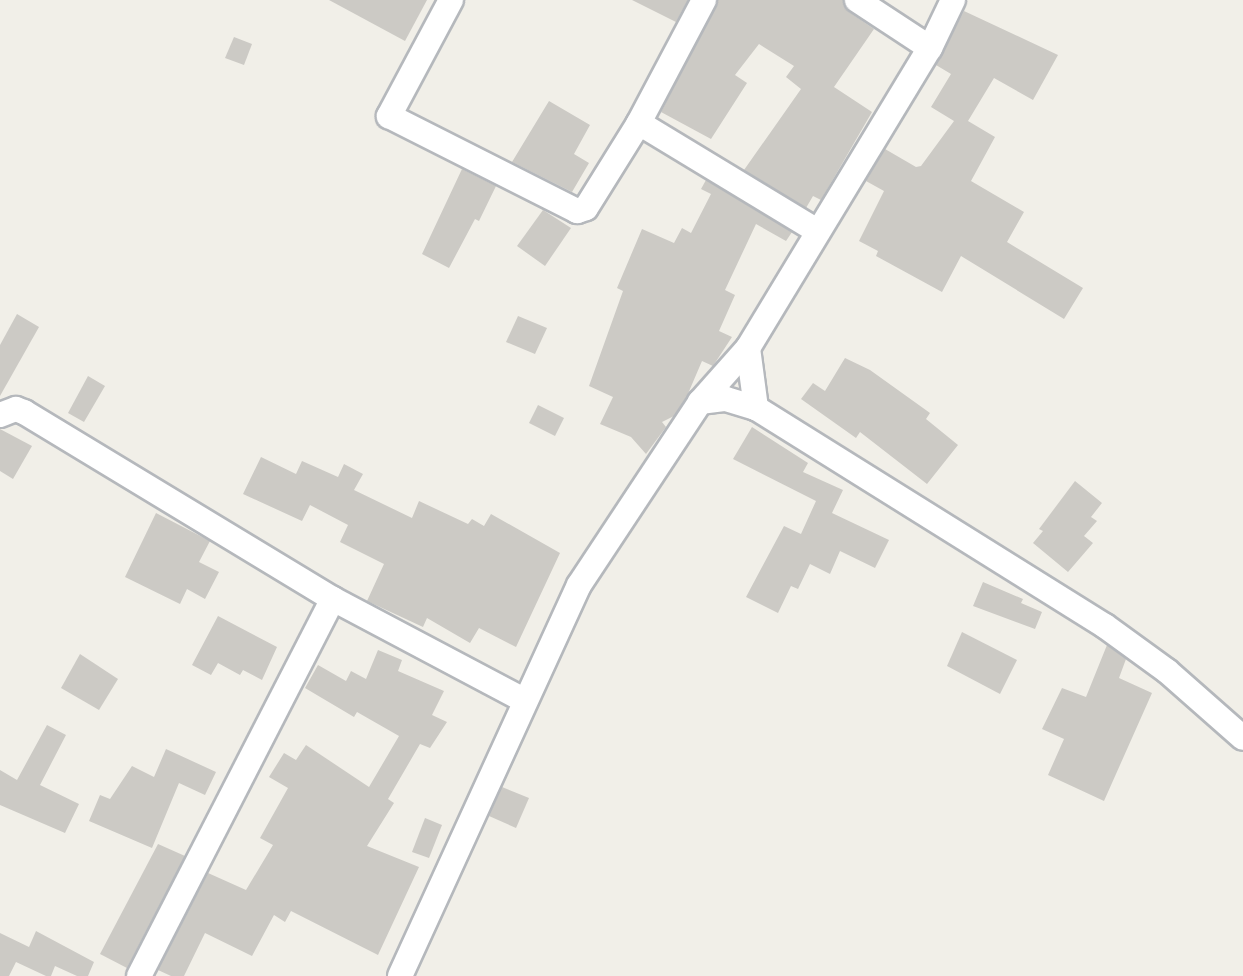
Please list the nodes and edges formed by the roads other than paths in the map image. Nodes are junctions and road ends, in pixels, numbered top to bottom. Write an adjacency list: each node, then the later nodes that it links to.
1 (450, 0): 6 (street)
2 (704, 0): 6 (street)
3 (857, 0): 5 (street)
4 (953, 0): 5 (street)
5 (930, 48): 7 (street)
6 (639, 123): 7 (street)
7 (818, 231): 8 (street)
8 (748, 348): 9 (street); 10 (street)
9 (700, 402): 10 (street); 13 (street)
10 (756, 408): 14 (street)
11 (0, 415): 12 (street)
12 (333, 599): 13 (street); 15 (street)
13 (524, 699): 16 (street)
14 (1243, 738)
15 (139, 976)
16 (400, 976)

